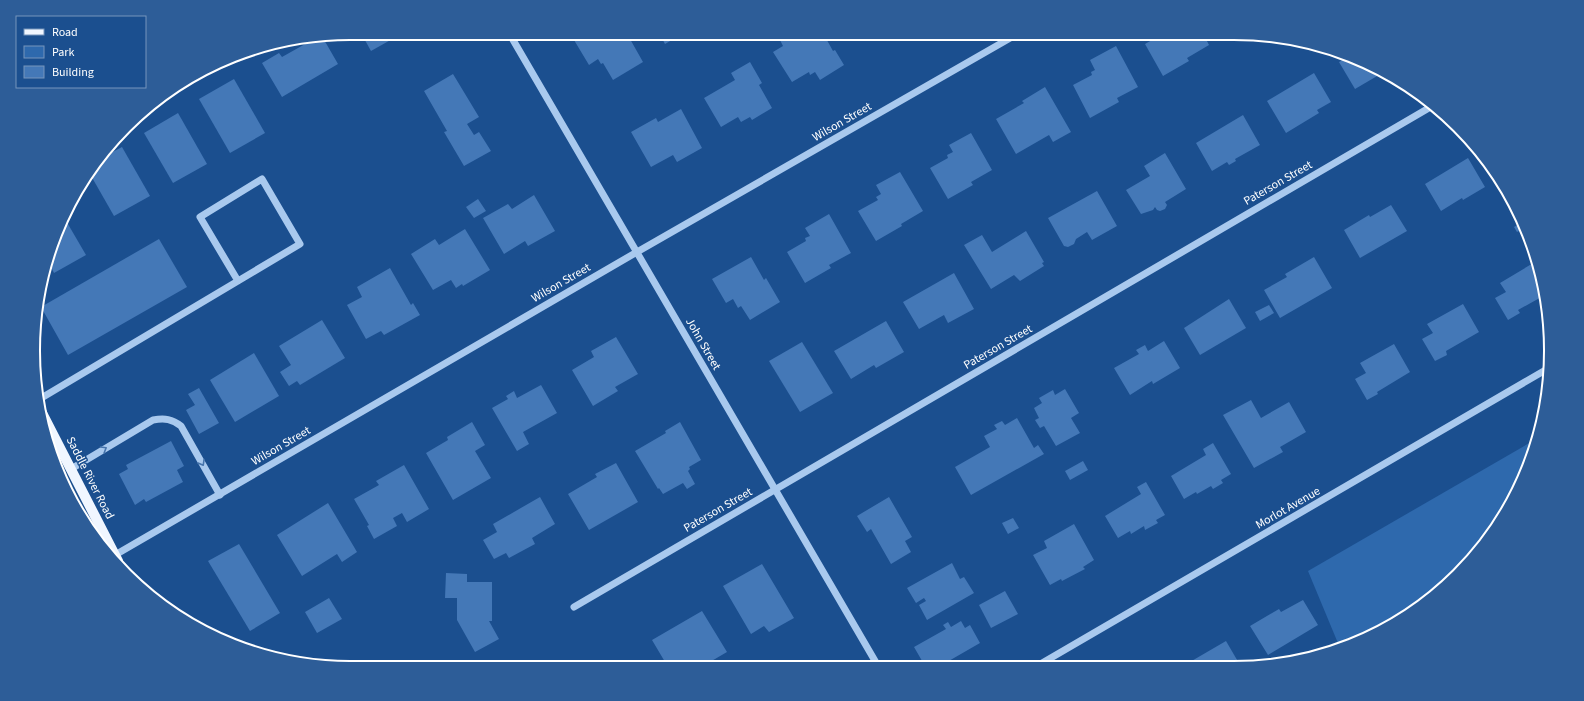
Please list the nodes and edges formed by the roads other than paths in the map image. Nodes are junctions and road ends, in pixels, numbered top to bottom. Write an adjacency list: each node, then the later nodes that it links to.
1 (514, 40): 4 (street, John Street)
2 (1007, 40): 4 (street, Wilson Street)
3 (1428, 108): 10 (street, Paterson Street)
4 (637, 252): 10 (street, John Street); 11 (street, Wilson Street)
5 (238, 281): 5 (street); 7 (street)
6 (1543, 372): 16 (street, Morlot Avenue)
7 (44, 397)
8 (51, 430): 9 (main road, Saddle River Road)
9 (71, 469): 11 (street, one-way to 11); 12 (main road, Saddle River Road)
10 (775, 490): 14 (street, Paterson Street); 15 (street, John Street)
11 (220, 494): 13 (street, Wilson Street)
12 (113, 551)
13 (119, 557)
14 (574, 607)
15 (875, 661)
16 (1046, 661)

